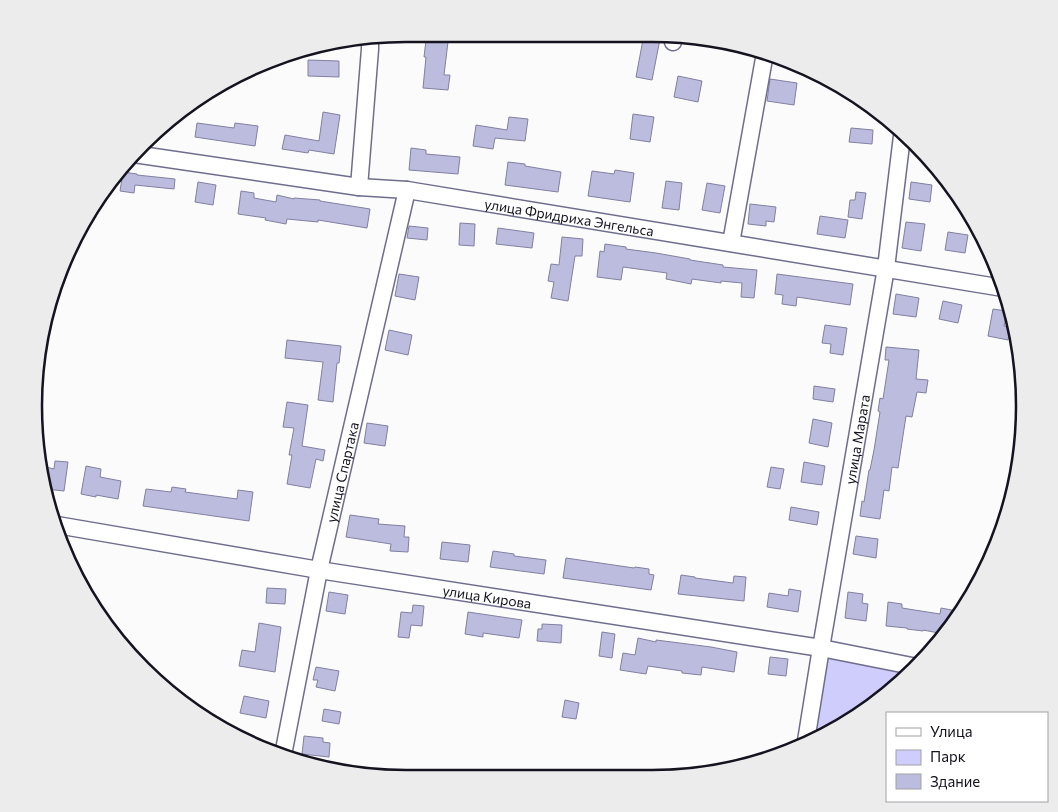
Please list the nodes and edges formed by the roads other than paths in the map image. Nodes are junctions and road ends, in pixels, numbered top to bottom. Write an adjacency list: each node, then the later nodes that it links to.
1 (370, 45): 5 (street)
2 (764, 60): 7 (street)
3 (901, 142): 8 (street, улица Марата)
4 (143, 155): 5 (street, улица Фридриха Энгельса)
5 (359, 187): 6 (street, улица Фридриха Энгельса)
6 (407, 190): 7 (street, улица Фридриха Энгельса); 11 (street, улица Спартака)
7 (730, 243): 8 (street, улица Фридриха Энгельса)
8 (886, 268): 9 (street, улица Фридриха Энгельса); 12 (street, улица Марата)
9 (995, 287)
10 (63, 526): 11 (street, улица Кирова)
11 (319, 570): 12 (street, улица Кирова); 15 (street, улица Спартака)
12 (821, 648): 13 (street, улица Кирова); 14 (street, улица Марата)
13 (907, 665)
14 (807, 735)
15 (284, 748)

